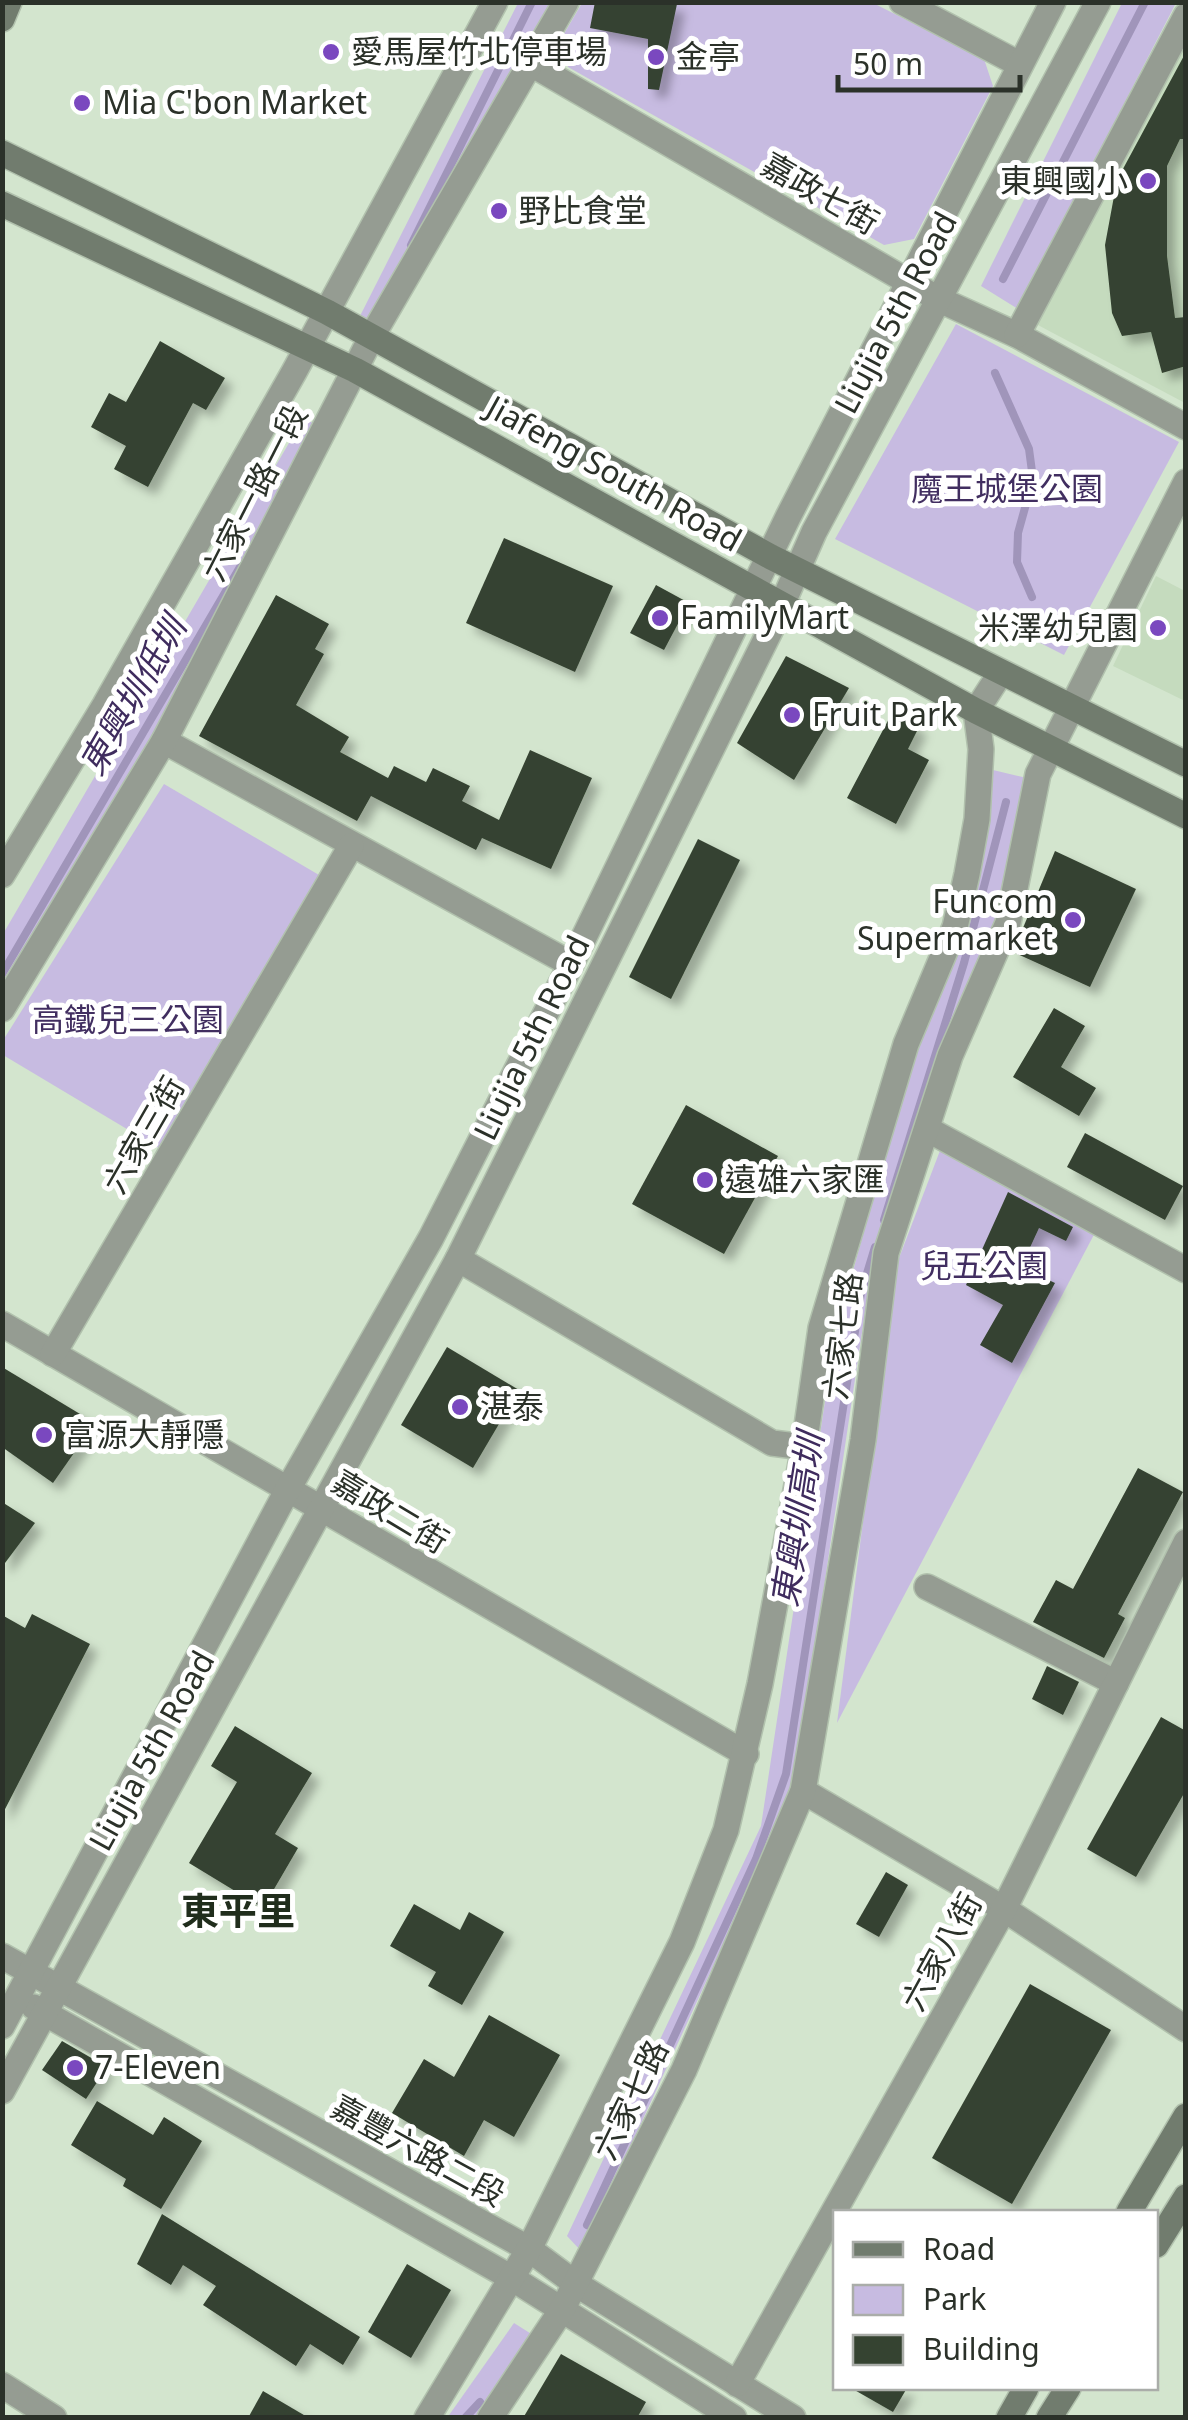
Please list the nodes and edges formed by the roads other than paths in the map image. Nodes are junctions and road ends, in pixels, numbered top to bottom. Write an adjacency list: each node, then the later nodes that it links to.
1 (9, 2): 8 (street)
2 (495, 2): 15 (street, 六家一路一段)
3 (566, 2): 10 (street, 六家一路一段)
4 (902, 2): 9 (street)
5 (1053, 2): 9 (street, Liujia 5th Road)
6 (1098, 2): 14 (street, Liujia 5th Road)
7 (1186, 16): 16 (street)
8 (2, 19)
9 (1019, 64): 13 (street, Liujia 5th Road)
10 (533, 65): 13 (street, 嘉政七街); 17 (street, 六家一路一段)
11 (2, 153): 15 (street, Jiafeng South Road)
12 (2, 204): 18 (street, Jiafeng South Road)
13 (910, 284): 14 (street, 嘉政七街); 22 (street, Liujia 5th Road)
14 (940, 300): 16 (street, 嘉政七街); 23 (street, Liujia 5th Road)
15 (327, 312): 17 (street, Jiafeng South Road); 18 (street, 六家一路一段)
16 (1018, 335): 20 (street, 嘉政七街)
17 (372, 336): 19 (street, 六家一路一段); 22 (street, Jiafeng South Road)
18 (308, 346): 19 (street, Jiafeng South Road); 34 (street, 六家一路一段)
19 (356, 370): 24 (street, Jiafeng South Road); 29 (street, 六家一路一段)
20 (1186, 427)
21 (1186, 482): 27 (street, 六家七路)
22 (772, 557): 23 (street, Jiafeng South Road); 24 (street, Liujia 5th Road)
23 (796, 570): 25 (street, Liujia 5th Road); 26 (street, Jiafeng South Road)
24 (756, 588): 25 (street, Jiafeng South Road); 35 (street, Liujia 5th Road)
25 (782, 605): 28 (street, Jiafeng South Road); 38 (street, Liujia 5th Road)
26 (1000, 674): 27 (street, Jiafeng South Road); 28 (street)
27 (1073, 707): 30 (street, 六家七路); 31 (street, Jiafeng South Road)
28 (976, 712): 30 (street, Jiafeng South Road); 42 (street, 六家七路)
29 (164, 741): 33 (street); 36 (street, 六家一路一段)
30 (1051, 746): 32 (street, Jiafeng South Road); 37 (street, 六家七路)
31 (1186, 764)
32 (1186, 816)
33 (351, 846): 35 (street); 41 (street, 六家三街)
34 (2, 874)
35 (571, 964): 43 (street, Liujia 5th Road)
36 (2, 1009)
37 (927, 1129): 39 (street); 49 (street, 六家七路)
38 (458, 1259): 42 (street); 44 (street, Liujia 5th Road)
39 (1186, 1270)
40 (2, 1324): 41 (street, 嘉政二街)
41 (53, 1354): 43 (street, 嘉政二街)
42 (804, 1446): 48 (street, 六家七路)
43 (288, 1488): 44 (street, 嘉政二街); 52 (street, Liujia 5th Road)
44 (322, 1510): 48 (street, 嘉政二街); 53 (street, Liujia 5th Road)
45 (1186, 1542): 47 (street, 六家八街)
46 (927, 1587): 47 (street)
47 (1116, 1682): 50 (street, 六家八街)
48 (746, 1754): 65 (street, 六家七路)
49 (803, 1790): 50 (street); 67 (street, 六家七路)
50 (1004, 1908): 57 (street); 61 (street, 六家八街)
51 (2, 1956): 52 (street, 嘉豐六路二段)
52 (30, 1974): 53 (street, 嘉豐六路二段); 54 (street, Liujia 5th Road)
53 (59, 1986): 55 (street, Liujia 5th Road); 65 (street, 嘉豐六路二段)
54 (10, 1995): 55 (street, 嘉豐六路二段); 56 (street, Liujia 5th Road)
55 (46, 2012): 58 (street, Liujia 5th Road); 66 (street, 嘉豐六路二段)
56 (2, 2026)
57 (1186, 2029)
58 (2, 2090)
59 (1186, 2116): 62 (street)
60 (1186, 2197): 64 (street)
61 (835, 2210)
62 (1130, 2210)
63 (833, 2213): 69 (street, 六家八街)
64 (1158, 2242)
65 (529, 2249): 66 (street, 六家七路); 67 (street, 嘉豐六路二段)
66 (510, 2277): 68 (street, 嘉豐六路二段); 75 (street, 六家七路)
67 (576, 2284): 68 (street, 六家七路); 69 (street, 嘉豐六路二段)
68 (563, 2308): 73 (street, 嘉豐六路二段); 76 (street, 六家七路)
69 (737, 2384): 77 (street, 嘉豐六路二段)
70 (2, 2385): 74 (street)
71 (1025, 2390): 78 (street)
72 (1067, 2390): 79 (street)
73 (726, 2415)
74 (54, 2418)
75 (427, 2418)
76 (490, 2418)
77 (794, 2418)
78 (1009, 2418)
79 (1049, 2418)

